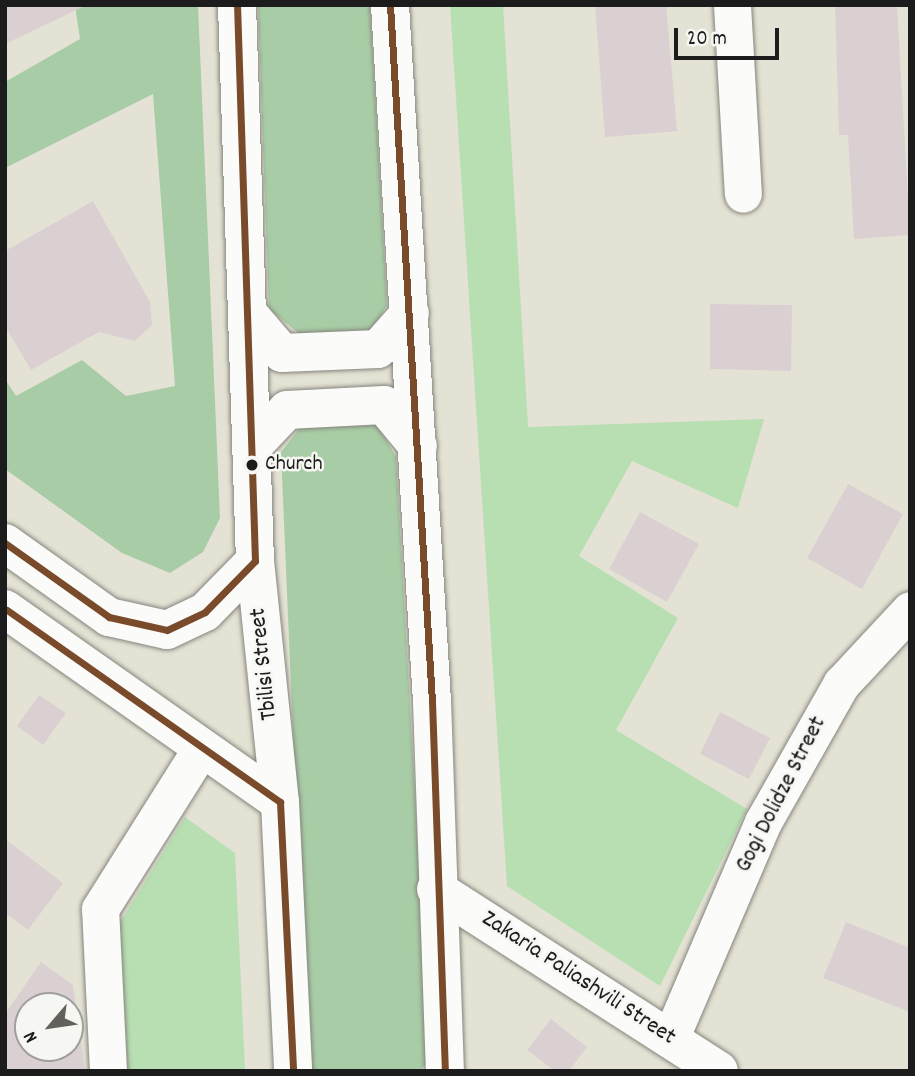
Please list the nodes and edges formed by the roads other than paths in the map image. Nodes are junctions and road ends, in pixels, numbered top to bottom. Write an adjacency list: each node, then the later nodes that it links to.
1 (237, 5): 5 (main road, Tbilisi Street)
2 (390, 5): 6 (main road)
3 (732, 5): 4 (street)
4 (743, 194)
5 (247, 312): 6 (main road); 8 (main road, Tbilisi Street)
6 (410, 313): 7 (main road)
7 (418, 446): 8 (main road); 15 (main road)
8 (251, 447): 10 (main road, Tbilisi Street)
9 (5, 544): 10 (main road)
10 (255, 561): 14 (main road, Tbilisi Street)
11 (5, 608): 13 (main road)
12 (910, 610): 16 (street, Gogi Dolidze Street)
13 (202, 747): 14 (main road); 17 (street)
14 (279, 802): 18 (main road, Tbilisi Street)
15 (436, 889): 16 (main road, Zakaria Paliashvili Street); 19 (main road)
16 (670, 1039): 20 (main road, Zakaria Paliashvili Street)
17 (108, 1071)
18 (293, 1071)
19 (445, 1071)
20 (719, 1071)

